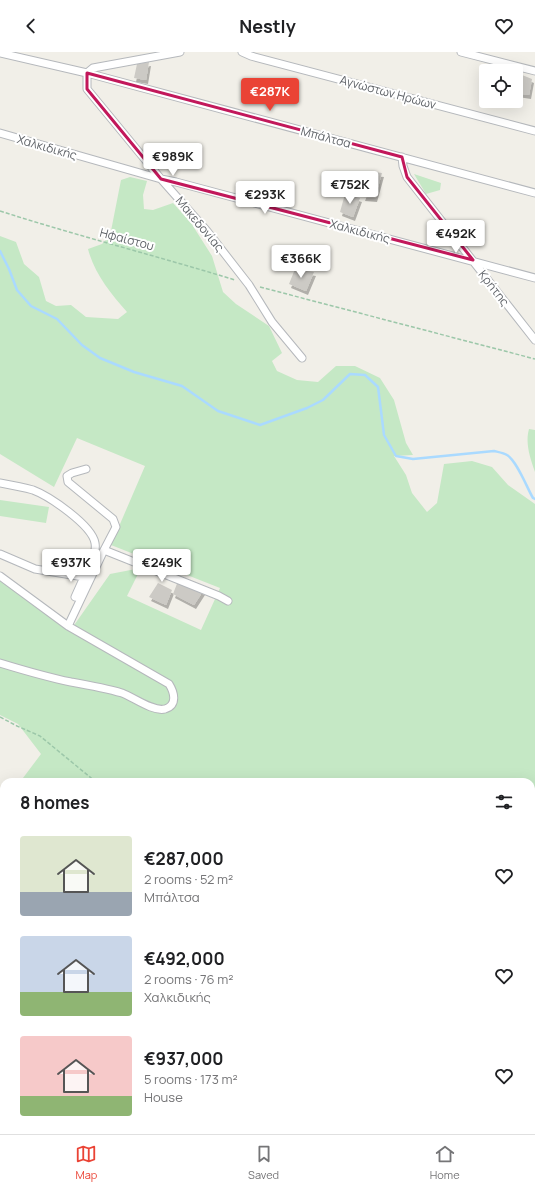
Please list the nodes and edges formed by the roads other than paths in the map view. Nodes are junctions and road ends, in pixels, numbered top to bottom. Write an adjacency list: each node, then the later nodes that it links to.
1 (180, 52): 6 (street)
2 (242, 52): 7 (street, Αγνώστων Ηρώων)
3 (461, 52): 5 (street)
4 (0, 53): 6 (street, Μπάλτσα)
5 (535, 71)
6 (87, 73): 9 (street, Μπάλτσα); 10 (street, Μακεδονίας)
7 (535, 131)
8 (0, 133): 10 (street, Χαλκιδικής)
9 (402, 157): 11 (street, Μπάλτσα); 12 (street, Κρήτης)
10 (161, 179): 12 (street, Χαλκιδικής); 15 (street, Μακεδονίας)
11 (535, 193)
12 (473, 260): 13 (street, Χαλκιδικής); 14 (street, Κρήτης)
13 (535, 278)
14 (535, 340)
15 (302, 358)
16 (86, 469): 18 (street)
17 (0, 483): 21 (street)
18 (104, 550): 23 (street); 24 (street)
19 (0, 554): 21 (street)
20 (0, 576): 24 (street)
21 (84, 577): 22 (street)
22 (75, 597)
23 (228, 601)
24 (68, 626): 25 (street)
25 (0, 663)

